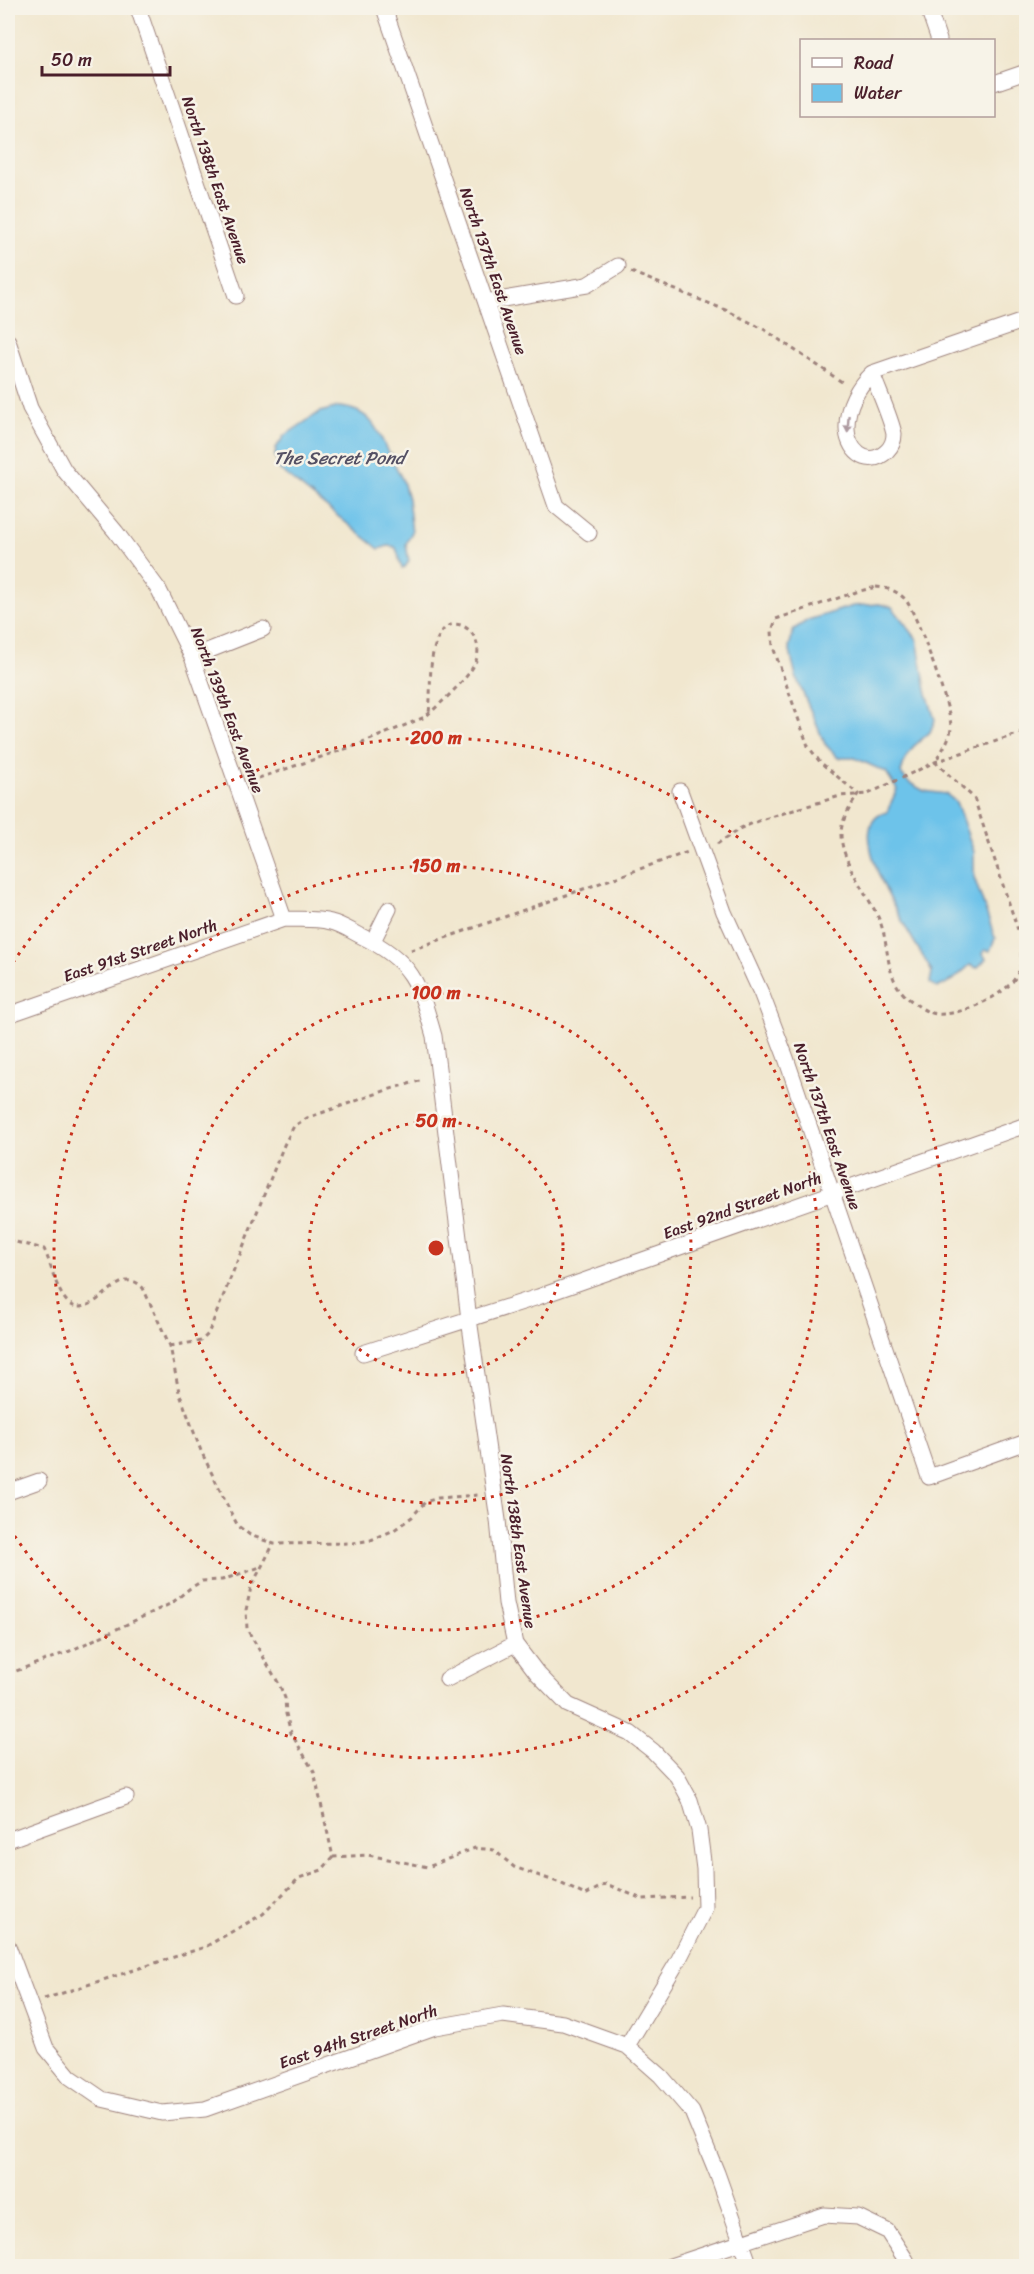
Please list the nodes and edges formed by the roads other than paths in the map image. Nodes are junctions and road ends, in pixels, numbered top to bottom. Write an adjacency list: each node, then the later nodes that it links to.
1 (138, 8): 8 (street, North 138th East Avenue)
2 (384, 8): 9 (street, North 137th East Avenue)
3 (928, 8): 4 (street)
4 (939, 39)
5 (1026, 72): 6 (street)
6 (995, 82)
7 (618, 266): 9 (street)
8 (236, 296)
9 (486, 302): 13 (street, North 137th East Avenue)
10 (1026, 320): 12 (street)
11 (8, 341): 15 (street, North 139th East Avenue)
12 (872, 373): 12 (street, one-way to 12)
13 (588, 533)
14 (263, 629): 15 (street)
15 (192, 657): 18 (street, North 139th East Avenue)
16 (680, 791): 22 (street, North 137th East Avenue)
17 (389, 909): 19 (street)
18 (284, 919): 19 (street, North 138th East Avenue); 20 (street, East 91st Street North)
19 (373, 941): 23 (street, North 138th East Avenue)
20 (8, 1015)
21 (1026, 1125): 22 (street, East 92nd Street North)
22 (832, 1192): 23 (street, East 92nd Street North); 25 (street, North 137th East Avenue)
23 (469, 1319): 24 (street, East 92nd Street North); 28 (street, North 138th East Avenue)
24 (363, 1353)
25 (1026, 1442)
26 (39, 1482): 27 (street)
27 (8, 1492)
28 (515, 1644): 29 (street); 33 (street, North 138th East Avenue)
29 (447, 1678)
30 (126, 1797): 31 (street)
31 (8, 1840)
32 (8, 1946): 33 (street, East 94th Street North)
33 (627, 2046): 34 (street)
34 (741, 2242): 35 (street); 36 (street); 37 (street)
35 (670, 2266)
36 (750, 2266)
37 (909, 2266)

